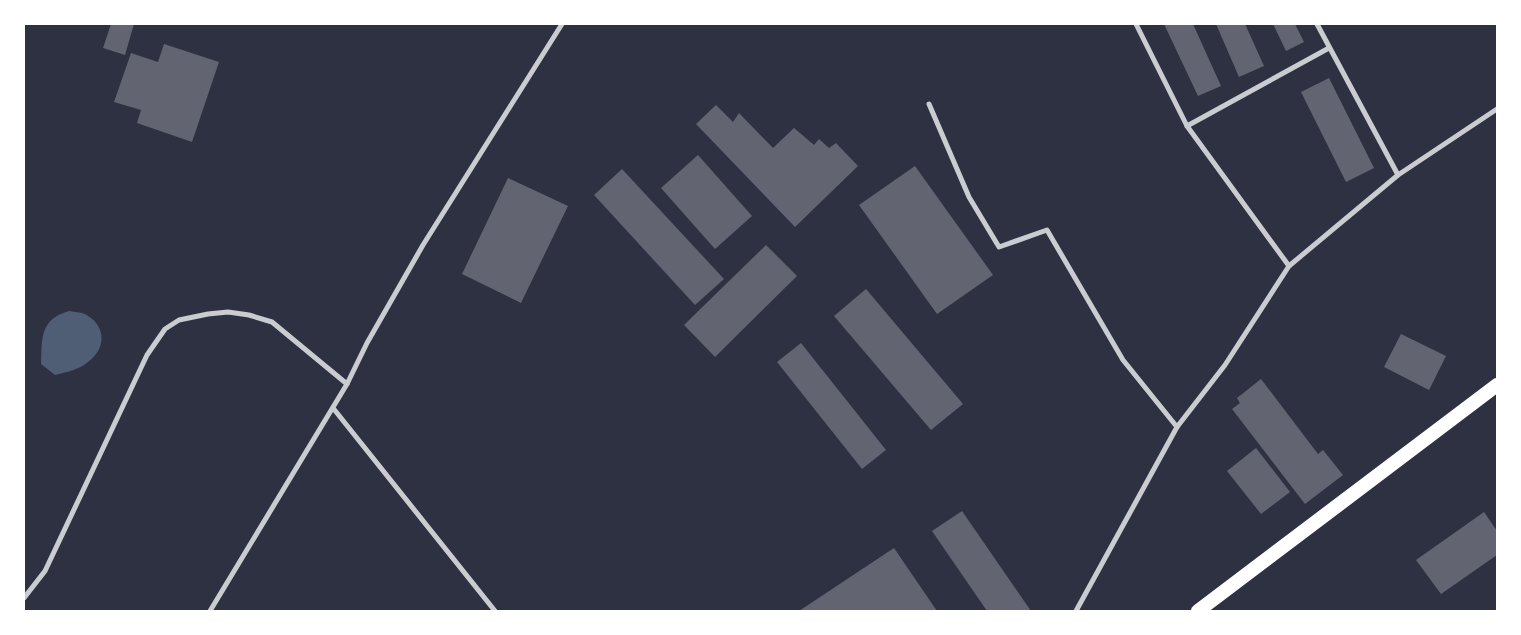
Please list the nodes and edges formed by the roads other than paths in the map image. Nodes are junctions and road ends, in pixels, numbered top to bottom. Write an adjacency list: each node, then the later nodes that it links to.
1 (562, 24): 10 (street)
2 (1136, 24): 7 (street)
3 (1317, 24): 4 (street)
4 (1329, 48): 7 (street); 8 (street)
5 (929, 104): 13 (street)
6 (1497, 109): 8 (street)
7 (1186, 126): 9 (street)
8 (1398, 175): 9 (street)
9 (1289, 266): 13 (street)
10 (347, 384): 12 (street); 14 (street)
11 (1497, 385): 18 (highway)
12 (333, 408): 15 (street); 16 (street)
13 (1177, 427): 17 (street)
14 (24, 598)
15 (210, 611)
16 (495, 611)
17 (1076, 611)
18 (1198, 611)

